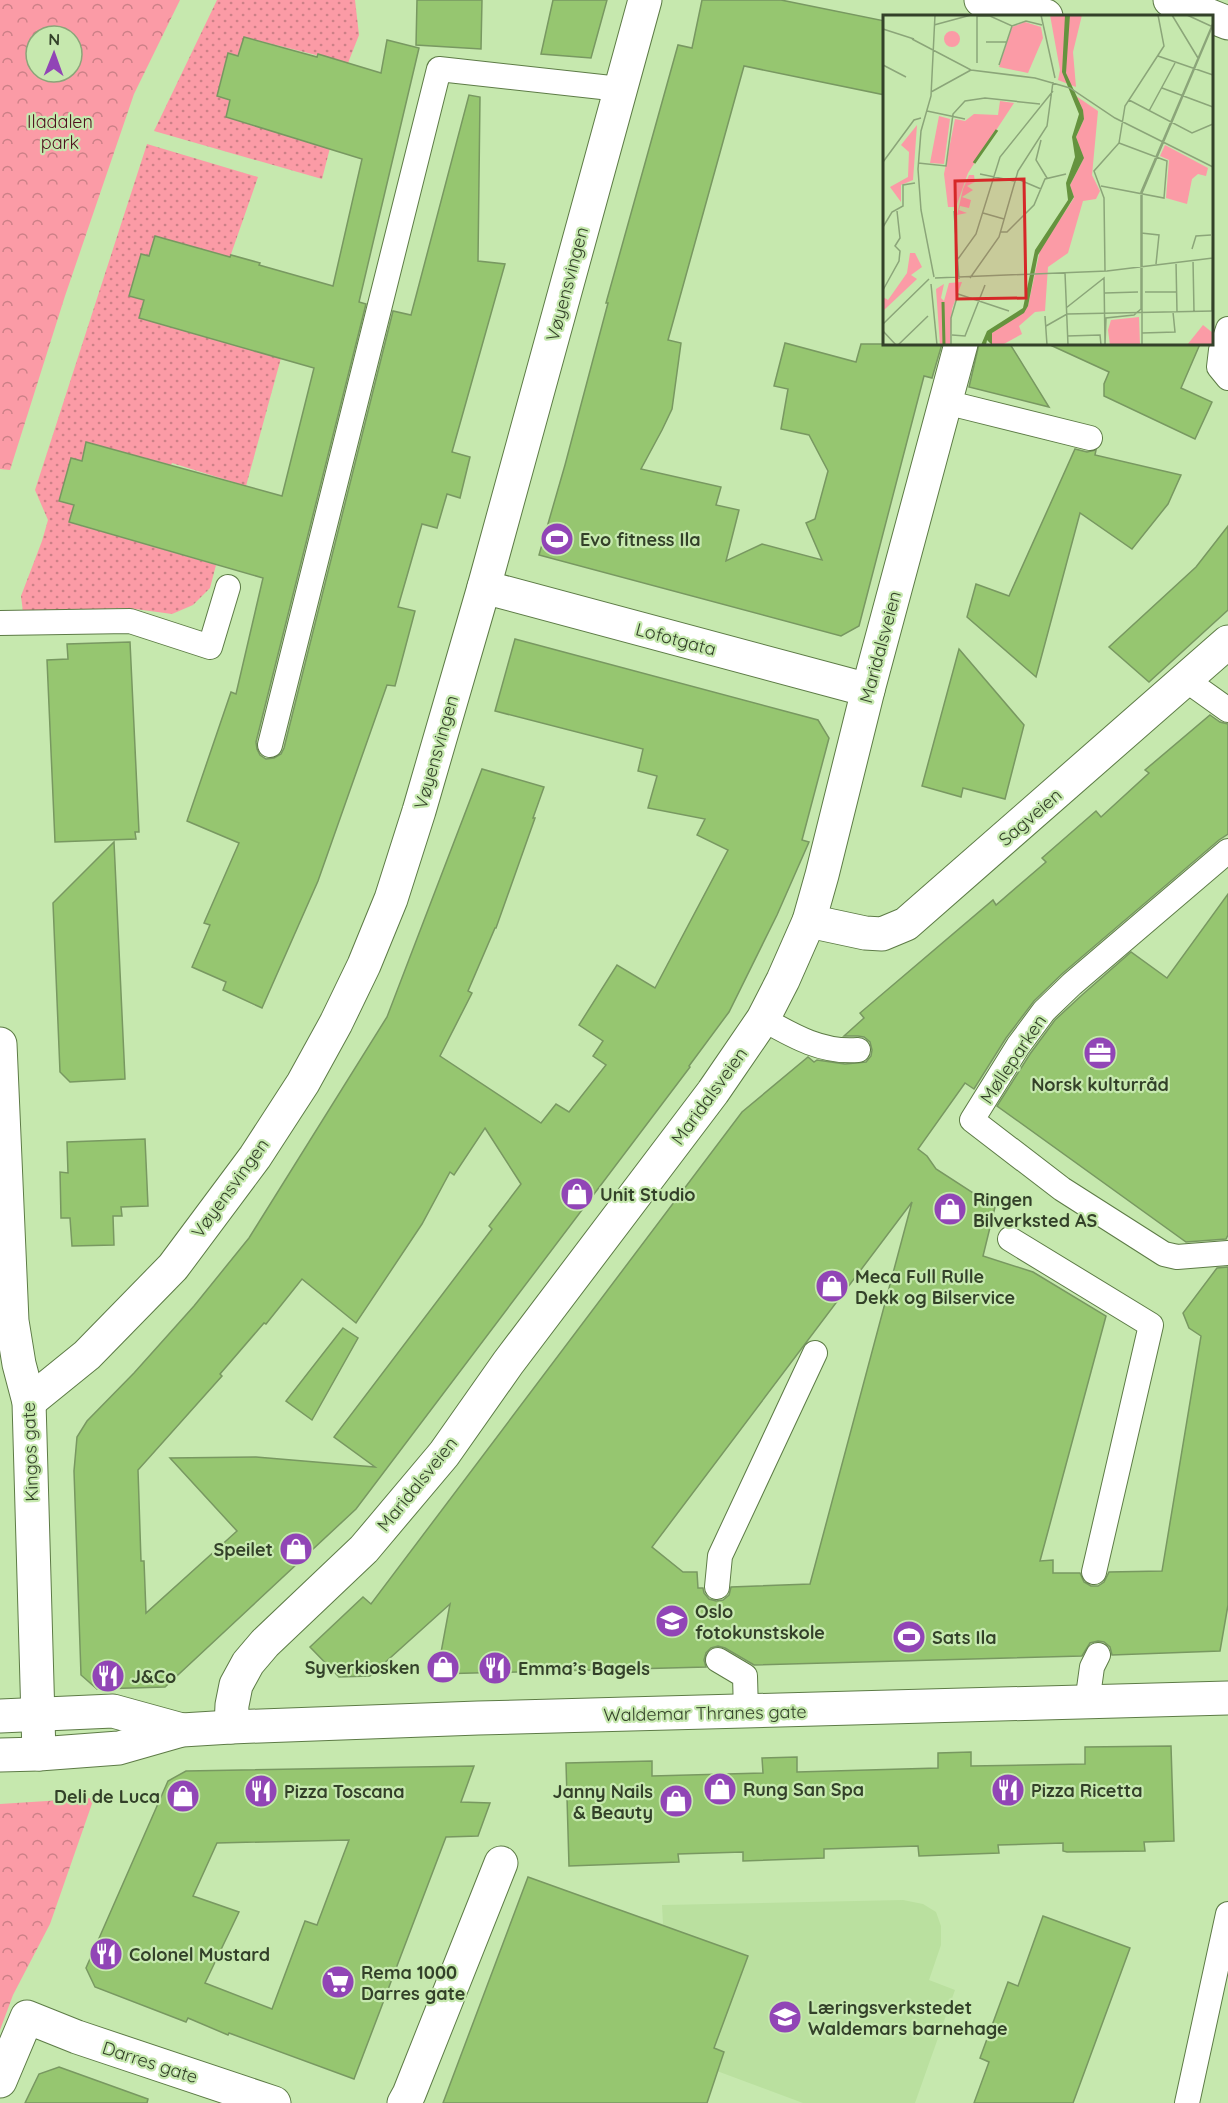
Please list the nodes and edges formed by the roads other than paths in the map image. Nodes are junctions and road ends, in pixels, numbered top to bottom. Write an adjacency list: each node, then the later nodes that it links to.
1 (645, 0): 10 (street, Vøyensvingen)
2 (981, 0): 5 (street)
3 (1054, 0): 6 (street)
4 (1170, 0): 7 (street)
5 (1043, 15)
6 (1047, 15)
7 (1208, 15)
8 (1213, 17): 9 (street)
9 (1228, 23)
10 (620, 90): 17 (street, Vøyensvingen); 23 (lane)
11 (1228, 329): 13 (lane)
12 (961, 345): 14 (street, Maridalsveien)
13 (1228, 378)
14 (945, 402): 15 (lane); 21 (street, Maridalsveien)
15 (1090, 438)
16 (228, 587): 18 (lane)
17 (484, 587): 21 (street, Lofotgata); 32 (street, Vøyensvingen)
18 (0, 623)
19 (1228, 642): 20 (street, Sagveien)
20 (1186, 680): 22 (lane); 25 (street, Sagveien)
21 (868, 690): 25 (street, Maridalsveien)
22 (1228, 710)
23 (270, 745)
24 (1228, 851): 30 (lane, Mølleparken)
25 (809, 921): 26 (street, Maridalsveien)
26 (763, 1019): 28 (lane); 42 (street, Maridalsveien)
27 (0, 1044): 32 (street, Kingos gate)
28 (858, 1050)
29 (1010, 1239): 33 (lane)
30 (1228, 1253)
31 (815, 1353): 34 (lane)
32 (29, 1402): 40 (street, Kingos gate)
33 (1094, 1572)
34 (717, 1587)
35 (1098, 1655): 38 (lane)
36 (718, 1660): 39 (lane)
37 (1228, 1698): 38 (street, Waldemar Thranes gate)
38 (1088, 1703): 39 (street, Waldemar Thranes gate)
39 (746, 1712): 42 (street, Waldemar Thranes gate)
40 (38, 1714): 41 (street, Waldemar Thranes gate); 43 (street, Waldemar Thranes gate); 44 (street, Kingos gate)
41 (0, 1716)
42 (231, 1727): 43 (street, Waldemar Thranes gate)
43 (182, 1730): 44 (street, Waldemar Thranes gate)
44 (39, 1754): 45 (street, Waldemar Thranes gate)
45 (0, 1755)
46 (501, 1863): 50 (street)
47 (1228, 1914): 51 (lane)
48 (0, 2081): 49 (street, Darres gate)
49 (274, 2103)
50 (404, 2103)
51 (1187, 2103)

